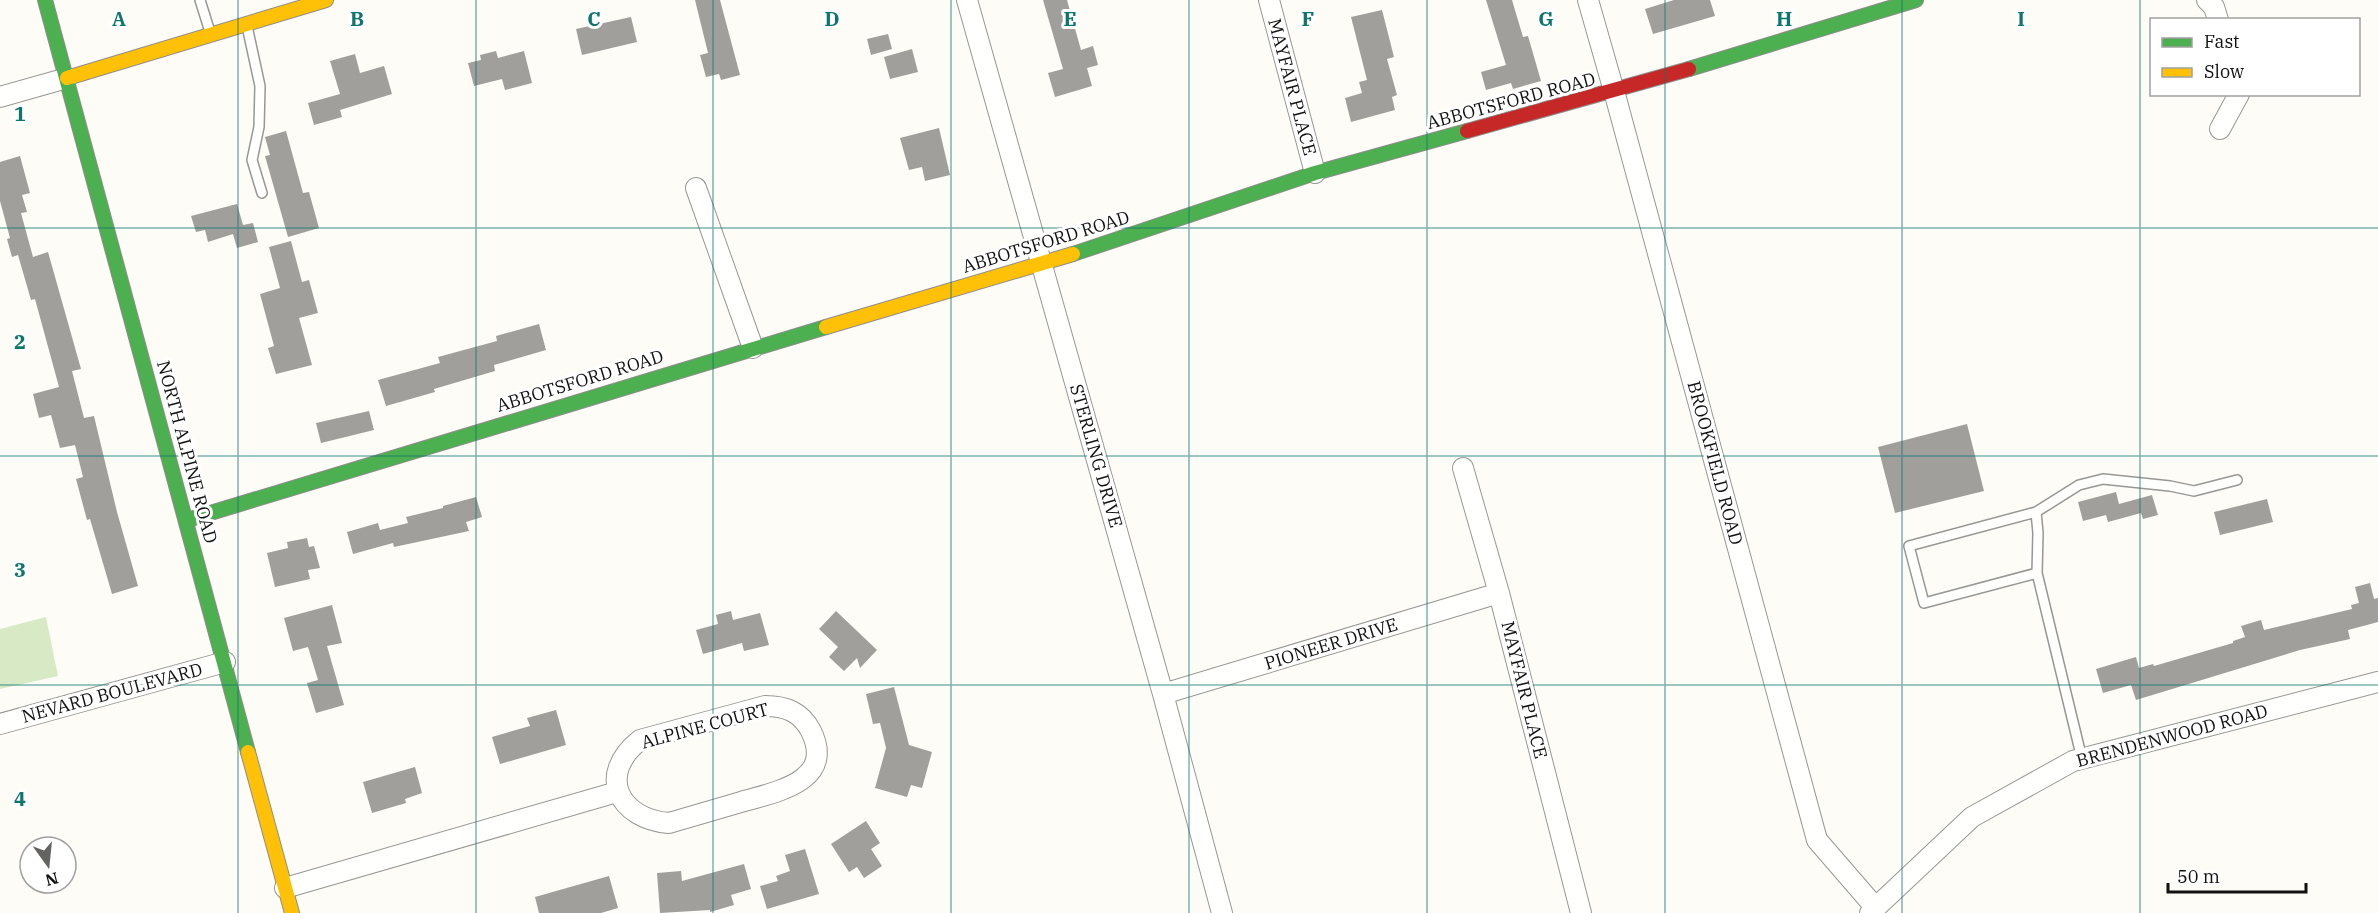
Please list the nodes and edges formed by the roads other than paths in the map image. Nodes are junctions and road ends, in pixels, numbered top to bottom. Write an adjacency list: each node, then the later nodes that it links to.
1 (45, 0): 13 (street, NORTH ALPINE ROAD)
2 (200, 0): 12 (lane)
3 (326, 0): 11 (street)
4 (967, 0): 21 (street, STERLING DRIVE)
5 (1269, 0): 18 (street, MAYFAIR PLACE)
6 (1588, 0): 14 (street, BROOKFIELD ROAD)
7 (1916, 0): 9 (street, ABBOTSFORD ROAD)
8 (2207, 0): 10 (street)
9 (1883, 4): 14 (street, ABBOTSFORD ROAD)
10 (2217, 18)
11 (246, 24): 12 (street); 20 (lane)
12 (211, 34): 13 (street)
13 (67, 78): 16 (street); 26 (street, NORTH ALPINE ROAD)
14 (1614, 91): 18 (street, ABBOTSFORD ROAD); 36 (street, BROOKFIELD ROAD)
15 (2238, 96): 17 (street)
16 (0, 97)
17 (2220, 129)
18 (1315, 173): 21 (street, ABBOTSFORD ROAD)
19 (696, 188): 22 (street)
20 (262, 193)
21 (1042, 264): 22 (street, ABBOTSFORD ROAD); 31 (street, STERLING DRIVE)
22 (753, 348): 26 (street, ABBOTSFORD ROAD)
23 (1463, 468): 28 (street, MAYFAIR PLACE)
24 (2237, 480): 25 (lane)
25 (2036, 512): 27 (lane); 27 (lane)
26 (187, 520): 29 (street, NORTH ALPINE ROAD)
27 (2037, 573): 33 (lane)
28 (1499, 594): 31 (street, PIONEER DRIVE); 39 (street, MAYFAIR PLACE)
29 (225, 662): 32 (street, NEVARD BOULEVARD); 35 (street, NORTH ALPINE ROAD)
30 (2378, 682): 33 (street, BRENDENWOOD ROAD)
31 (1163, 694): 38 (street, STERLING DRIVE)
32 (0, 724)
33 (2082, 759): 36 (street, BRENDENWOOD ROAD)
34 (617, 792): 34 (street, ALPINE COURT); 35 (street)
35 (285, 888): 37 (street, NORTH ALPINE ROAD)
36 (1873, 910)
37 (292, 913)
38 (1222, 913)
39 (1580, 913)

